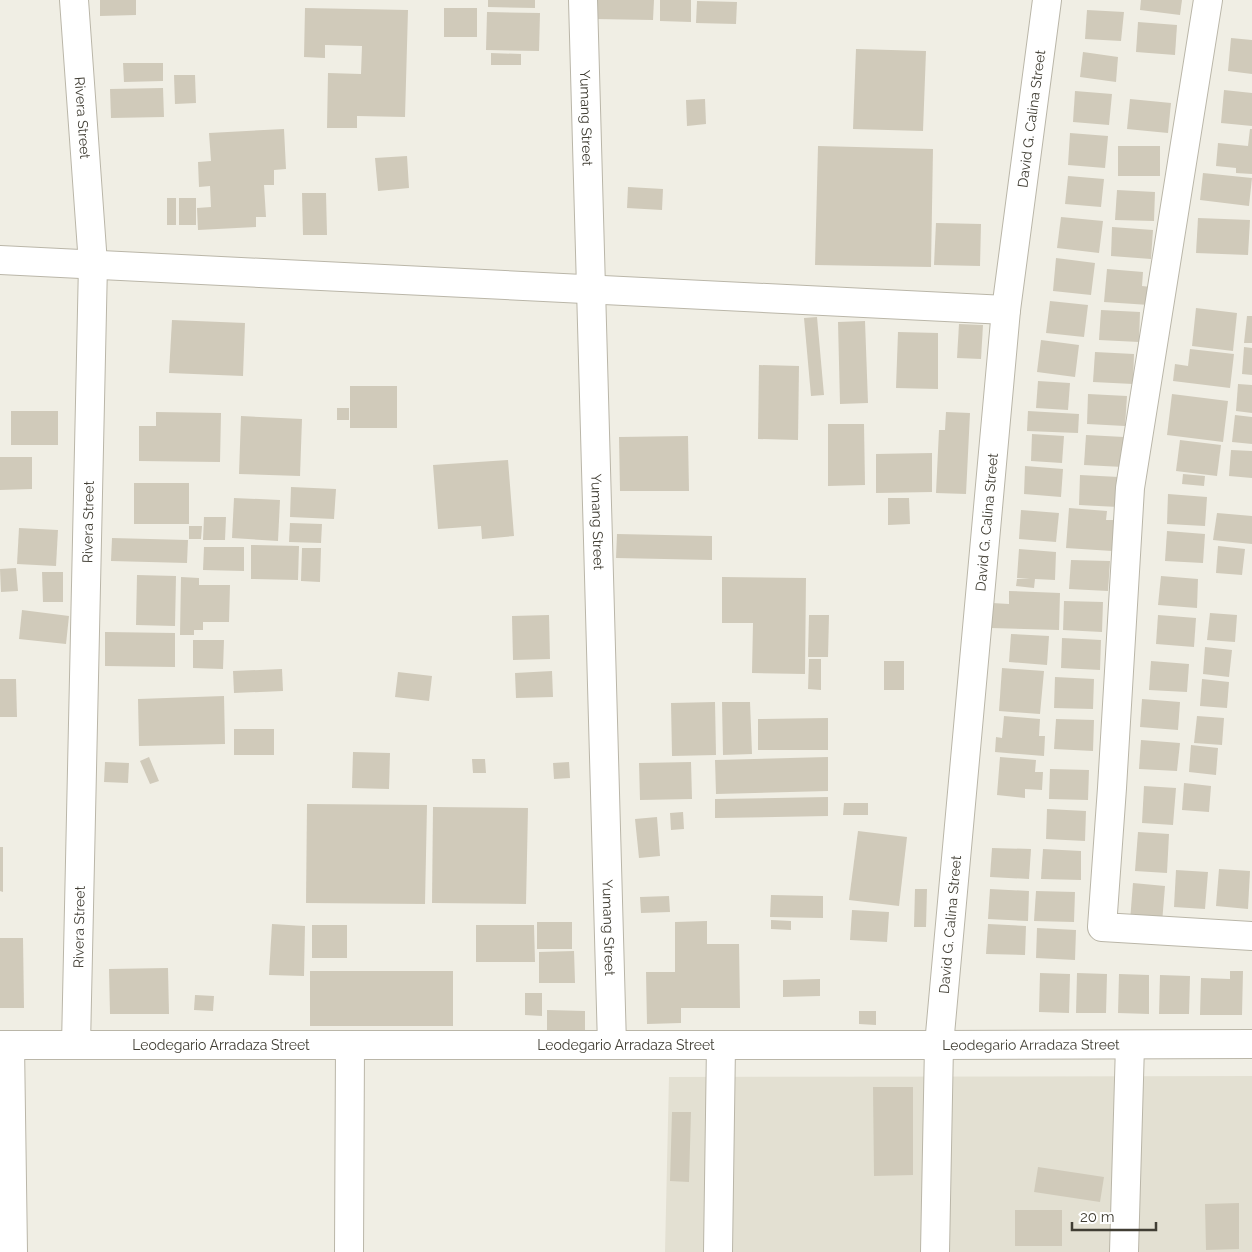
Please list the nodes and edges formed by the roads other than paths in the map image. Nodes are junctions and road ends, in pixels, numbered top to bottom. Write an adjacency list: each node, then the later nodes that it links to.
1 (74, 0): 6 (street, Rivera Street)
2 (583, 0): 7 (street, Yumang Street)
3 (1047, 0): 8 (street, David G. Calina Street)
4 (1208, 0): 9 (street)
5 (0, 260): 6 (street)
6 (93, 264): 7 (street); 13 (street, Rivera Street)
7 (591, 290): 8 (street); 15 (street, Yumang Street)
8 (1006, 310): 17 (street, David G. Calina Street)
9 (1252, 936)
10 (1130, 1044): 11 (street, Leodegario Arradaza Street); 17 (street, Leodegario Arradaza Street); 22 (street)
11 (1252, 1044)
12 (5, 1045): 13 (street, Leodegario Arradaza Street); 18 (street)
13 (76, 1045): 14 (street, Leodegario Arradaza Street)
14 (350, 1045): 15 (street, Leodegario Arradaza Street); 19 (street)
15 (612, 1045): 16 (street, Leodegario Arradaza Street)
16 (720, 1045): 17 (street, Leodegario Arradaza Street); 20 (street)
17 (939, 1045): 21 (street, David G. Calina Street)
18 (13, 1252)
19 (349, 1252)
20 (718, 1252)
21 (935, 1252)
22 (1124, 1252)

